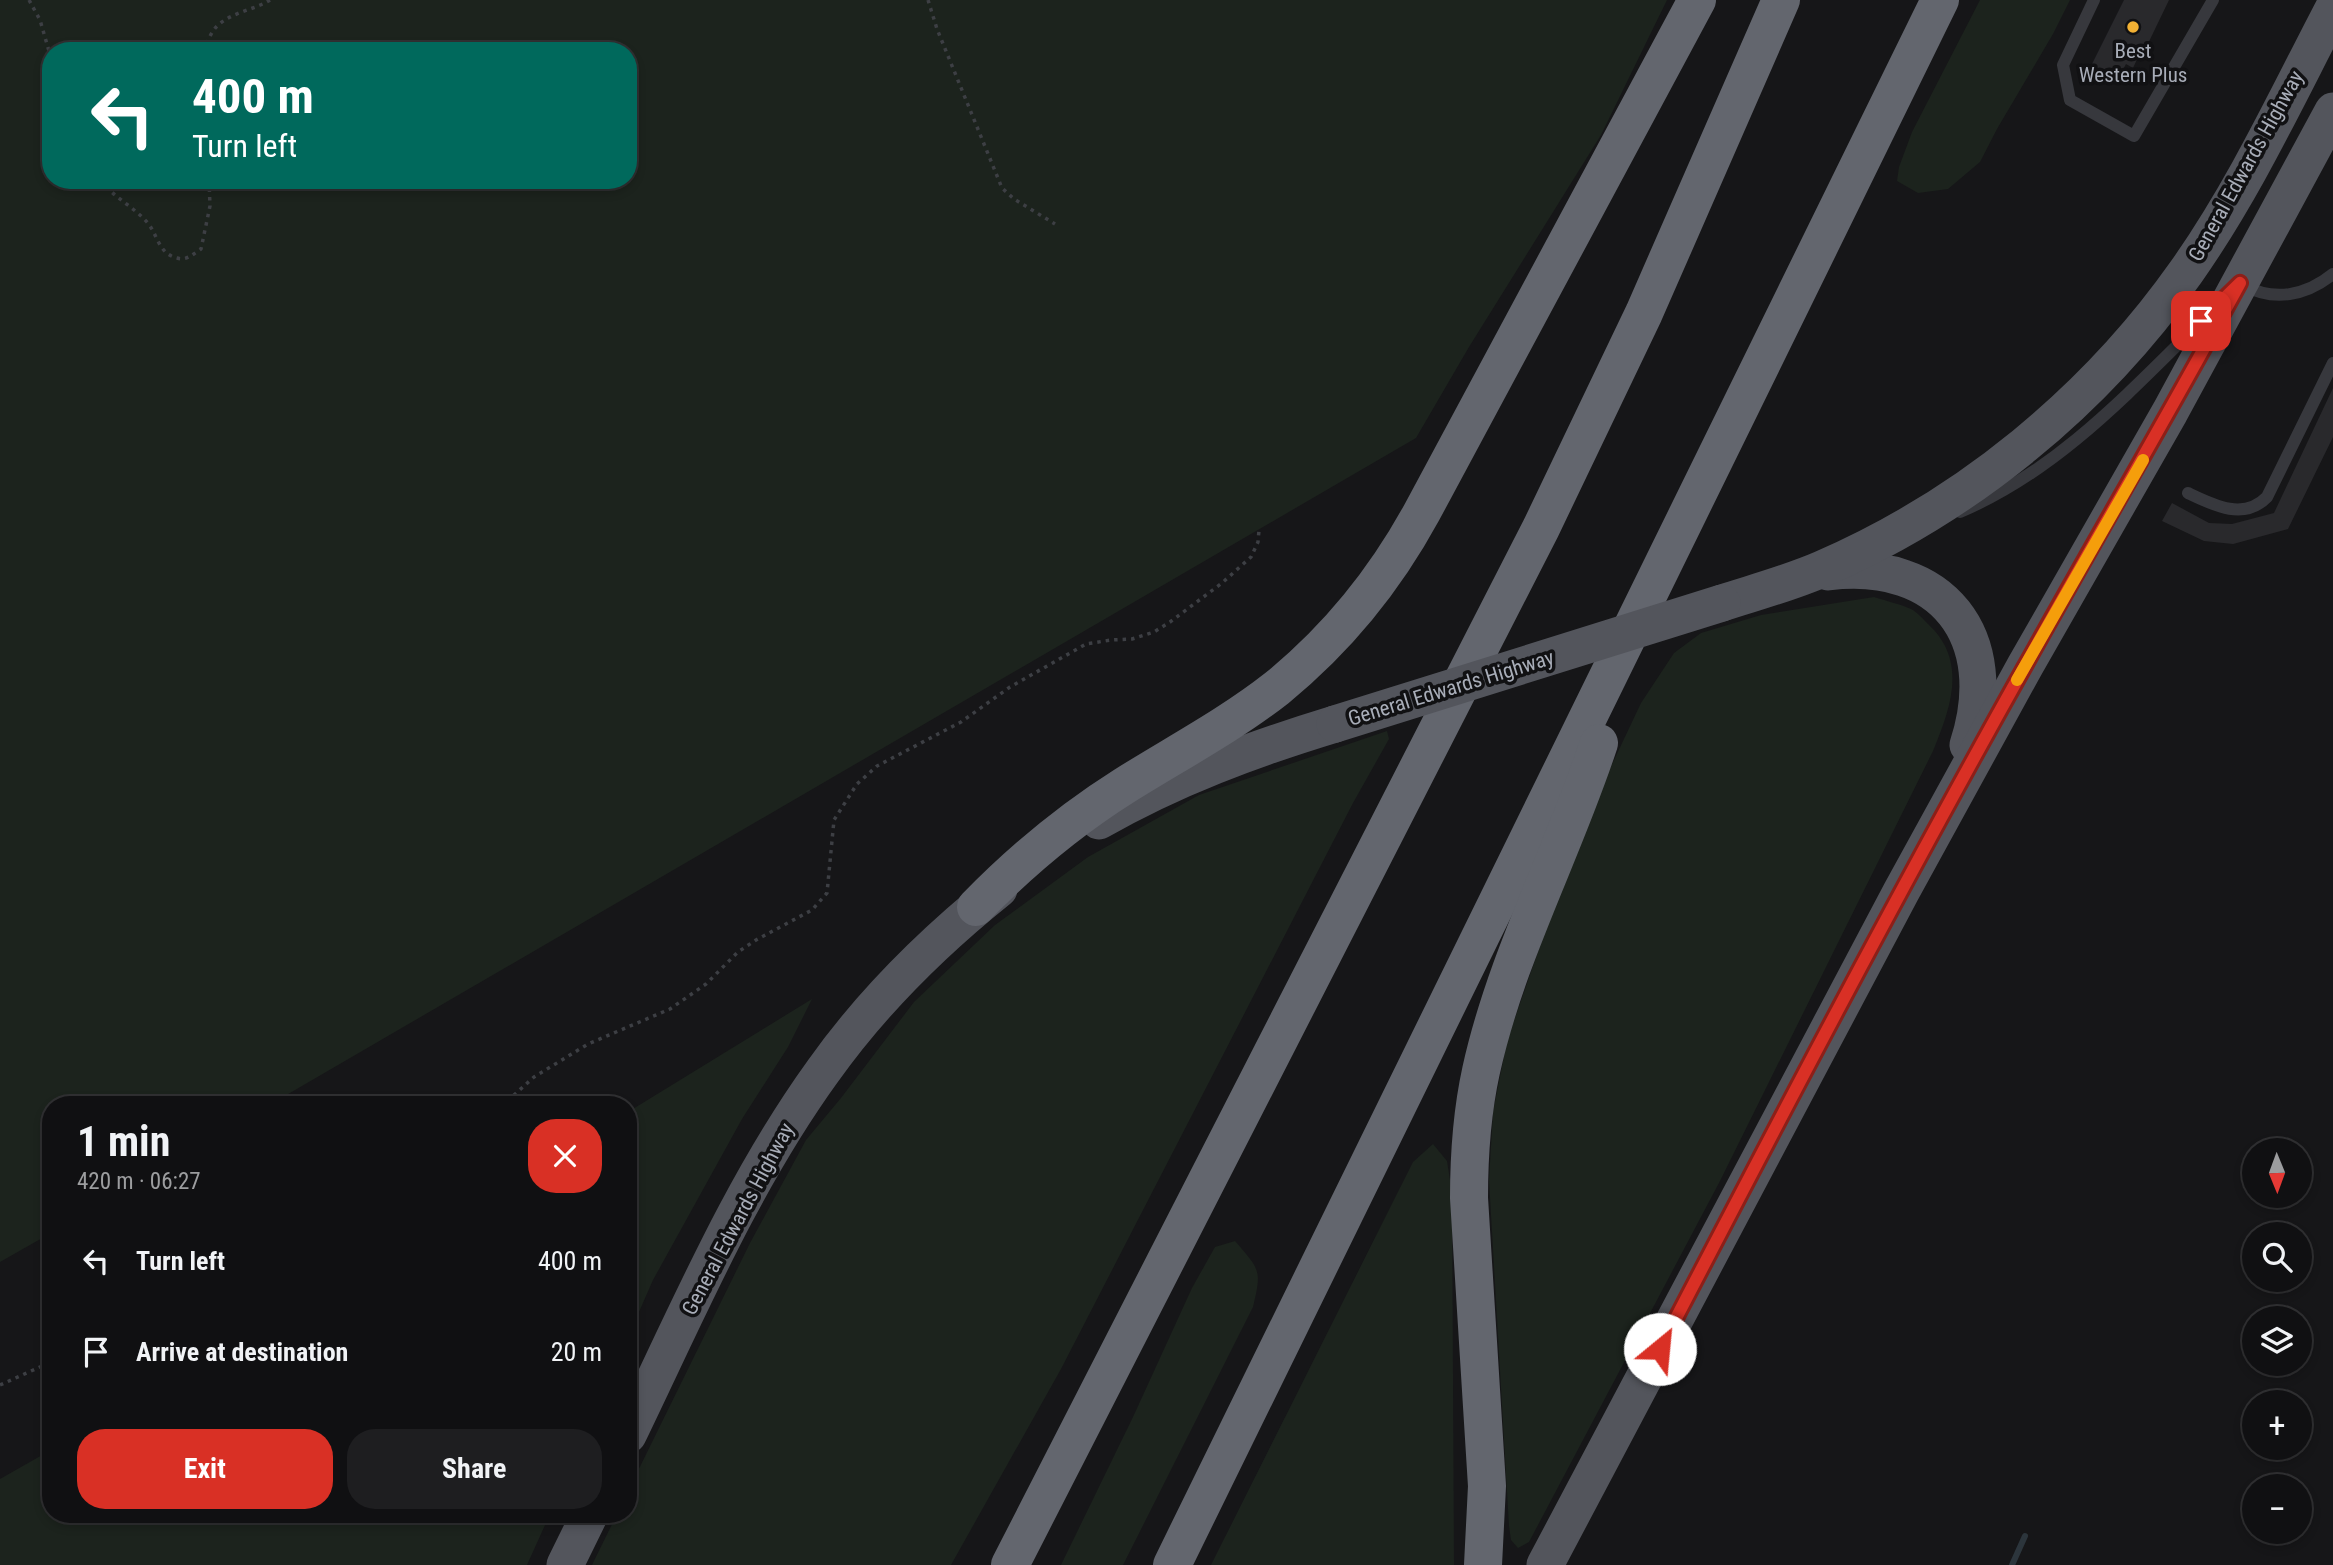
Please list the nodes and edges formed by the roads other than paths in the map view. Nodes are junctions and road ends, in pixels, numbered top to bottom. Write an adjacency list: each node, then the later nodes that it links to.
1 (1697, 0): 16 (highway)
2 (1781, 0): 20 (highway)
3 (1940, 0): 14 (highway)
4 (2094, 0): 5 (lane)
5 (2213, 0)
6 (2333, 9): 12 (main road, General Edwards Highway)
7 (2333, 111): 9 (main road)
8 (2333, 274): 9 (lane)
9 (2240, 283): 12 (lane); 15 (main road)
10 (2333, 363): 11 (lane)
11 (2188, 493)
12 (1890, 536): 13 (main road, General Edwards Highway)
13 (1804, 576): 15 (main road); 16 (main road, General Edwards Highway, bridge)
14 (1646, 600): 21 (highway); 22 (highway)
15 (1901, 892): 23 (main road)
16 (976, 907): 17 (main road, General Edwards Highway)
17 (637, 1416)
18 (586, 1523): 19 (main road)
19 (565, 1565)
20 (1010, 1565)
21 (1172, 1565)
22 (1483, 1565)
23 (1545, 1565)

